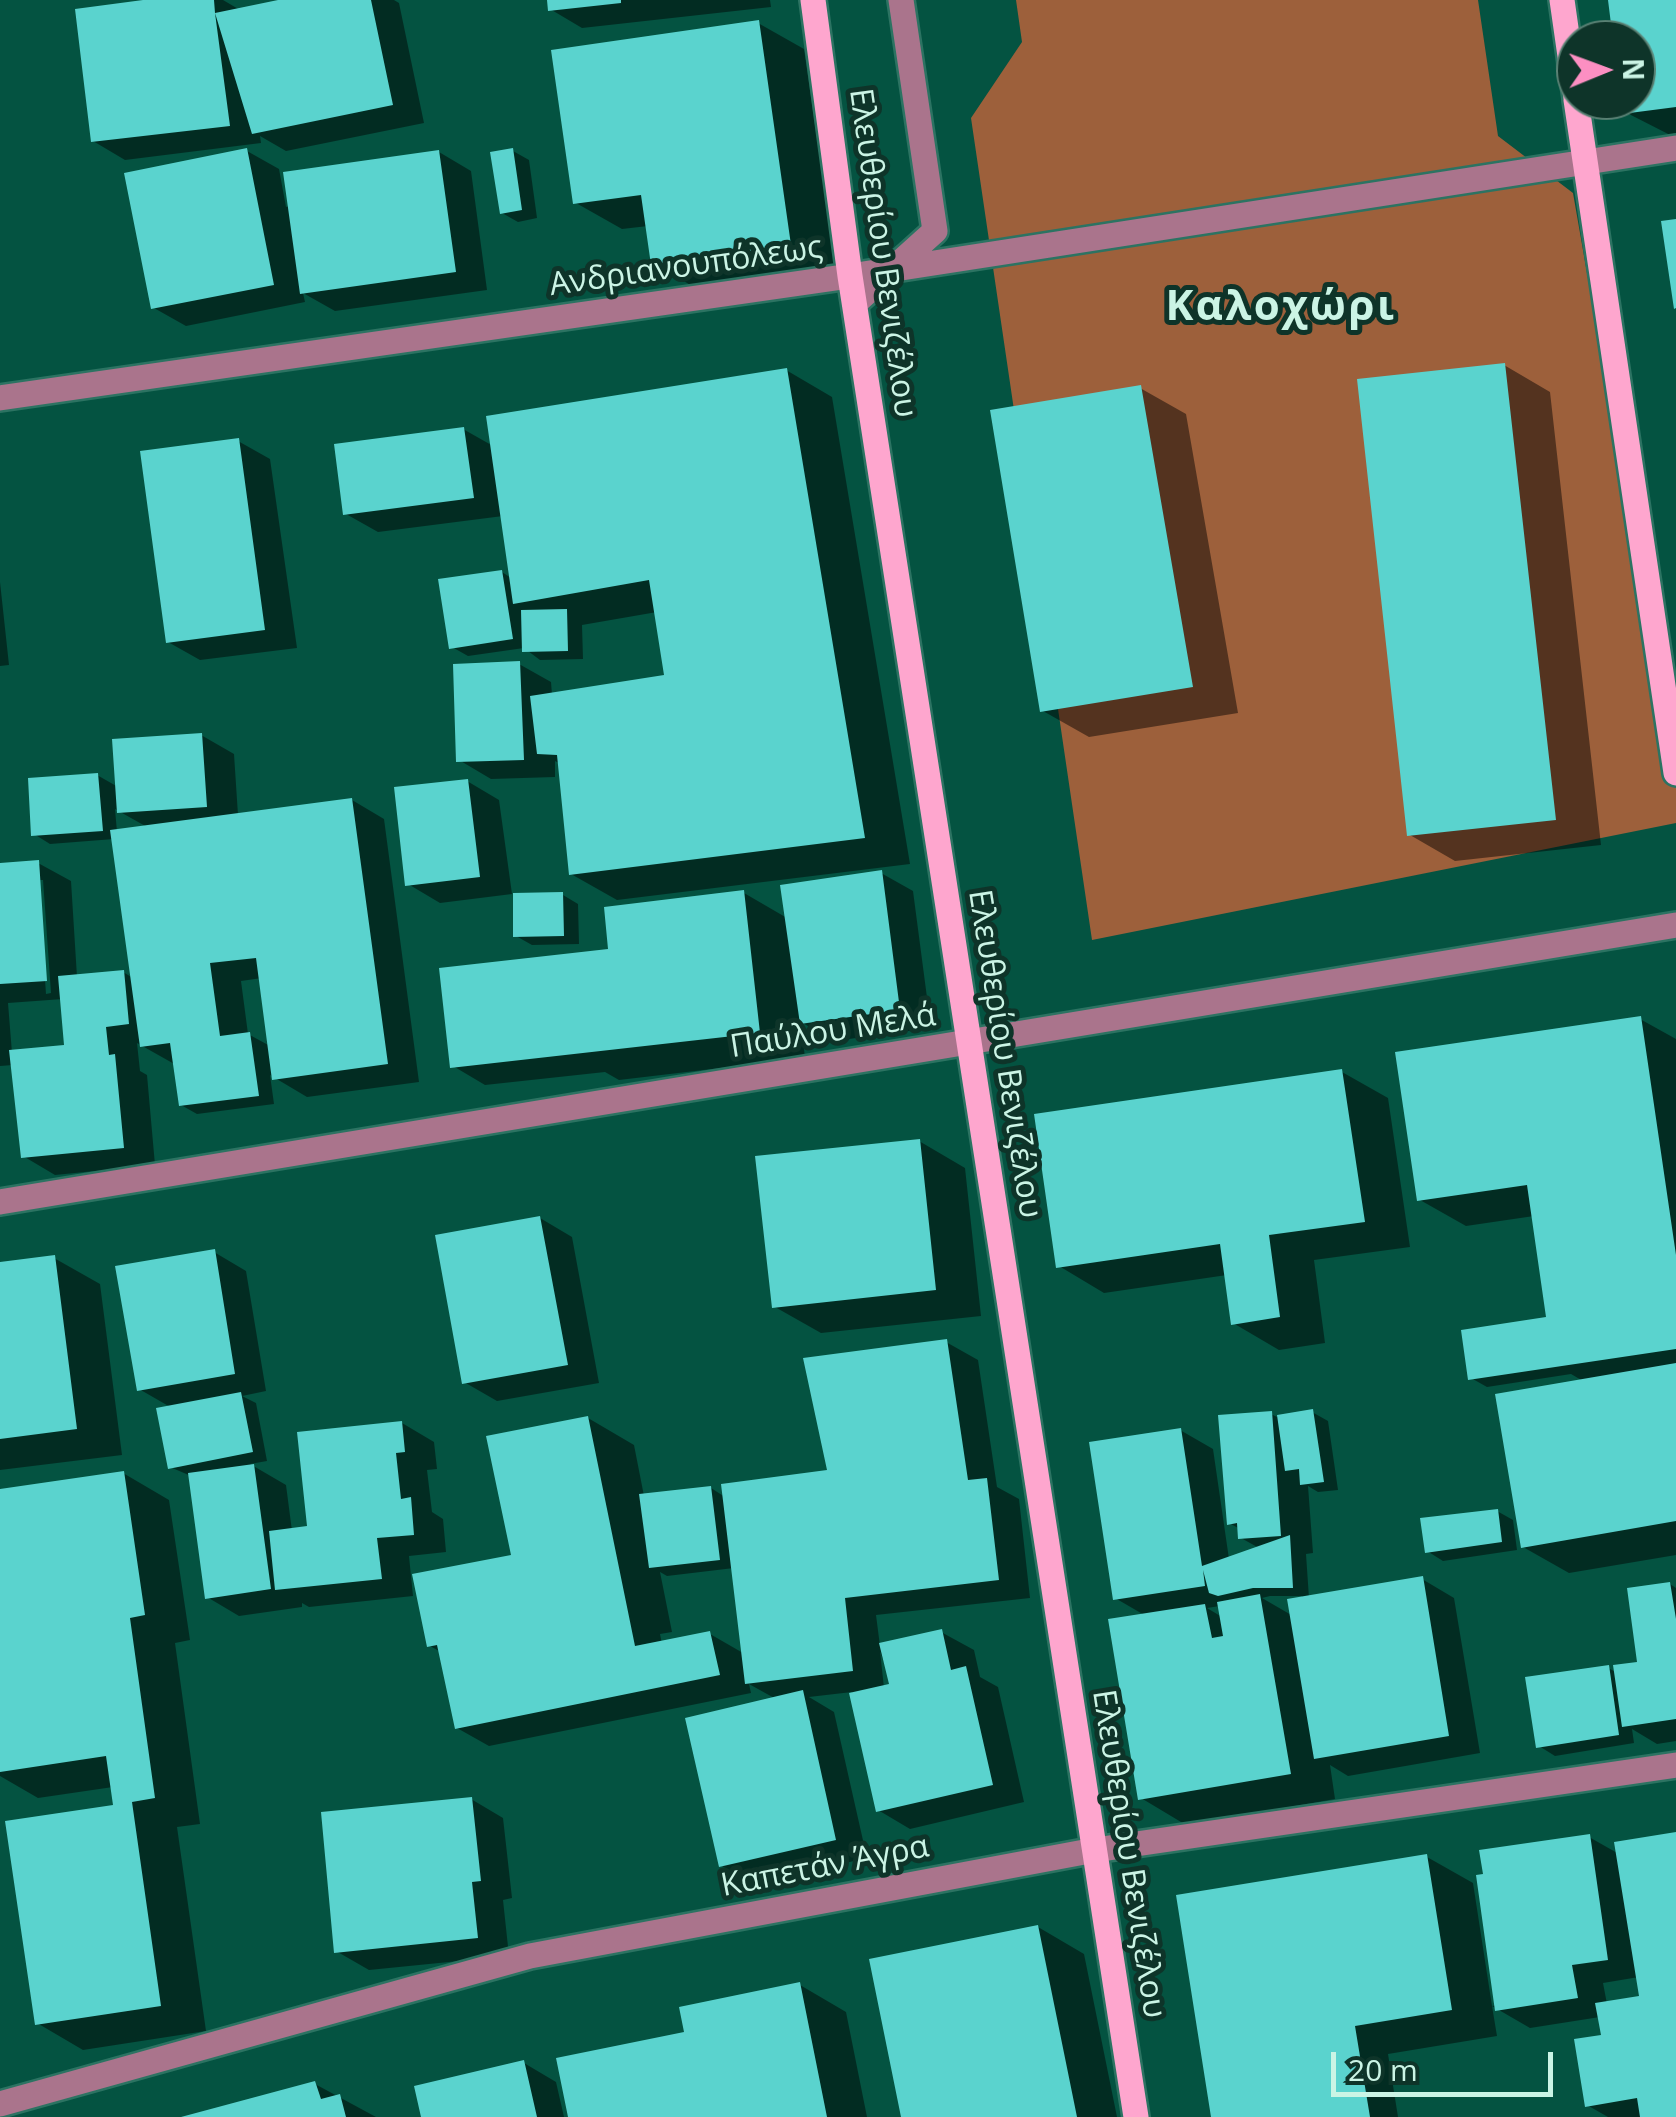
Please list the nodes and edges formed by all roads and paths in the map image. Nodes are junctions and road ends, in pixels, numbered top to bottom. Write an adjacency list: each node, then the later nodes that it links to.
1 (813, 0): 7 (main road, Ελευθερίου Βενιζέλου)
2 (901, 0): 6 (street)
3 (1579, 120): 5 (main road)
4 (1676, 148): 5 (street, Ανδριανουπόλεως)
5 (1585, 163): 6 (street, Ανδριανουπόλεως); 10 (main road)
6 (891, 269): 7 (street, Ανδριανουπόλεως); 8 (street)
7 (850, 276): 8 (main road, Ελευθερίου Βενιζέλου); 9 (street, Ανδριανουπόλεως)
8 (855, 303): 12 (main road, Ελευθερίου Βενιζέλου)
9 (0, 398)
10 (1676, 773)
11 (1676, 925): 12 (street, Παύλου Μελά)
12 (970, 1042): 13 (street, Παύλου Μελά); 15 (main road, Ελευθερίου Βενιζέλου)
13 (0, 1202)
14 (1676, 1765): 15 (street, Καπετάν Άγρα)
15 (1095, 1850): 16 (street, Καπετάν Άγρα); 17 (main road, Ελευθερίου Βενιζέλου)
16 (0, 2104)
17 (1136, 2117)

